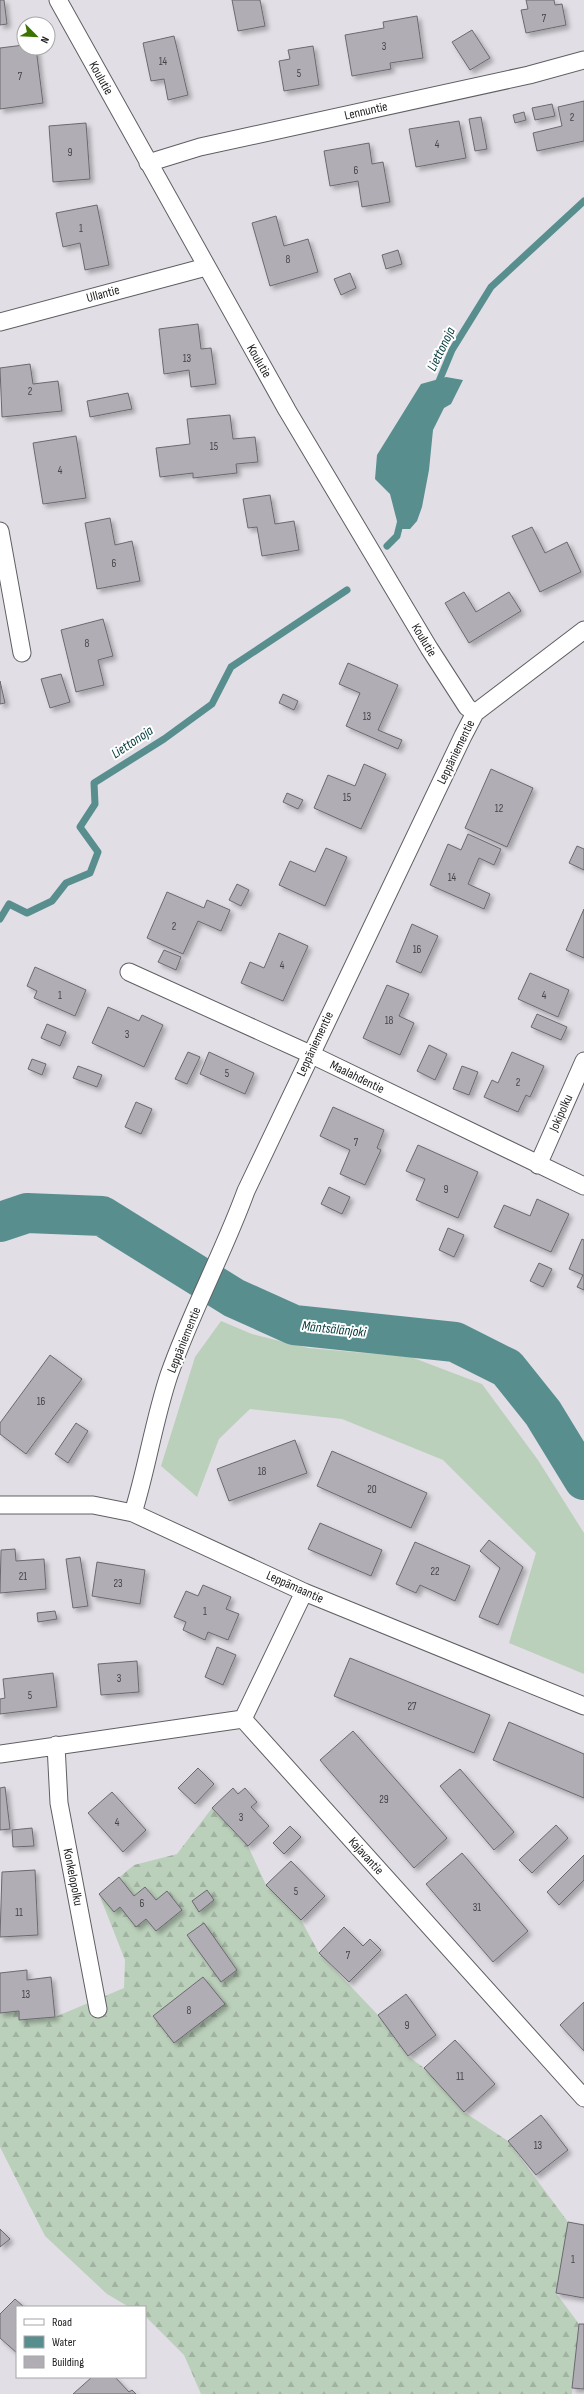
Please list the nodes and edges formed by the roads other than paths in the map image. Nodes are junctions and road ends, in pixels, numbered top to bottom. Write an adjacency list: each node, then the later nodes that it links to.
1 (58, 0): 3 (street, Koulutie)
2 (584, 60): 3 (street, Lennuntie)
3 (148, 162): 4 (street, Koulutie)
4 (206, 267): 5 (street, Ullantie); 9 (street, Koulutie)
5 (0, 322)
6 (0, 531): 8 (street)
7 (584, 630): 9 (street, Leppäniementie)
8 (22, 653)
9 (475, 712): 11 (street, Leppäniementie)
10 (129, 972): 11 (street, Maalahdentie)
11 (310, 1054): 13 (street, Maalahdentie); 16 (street, Leppäniementie)
12 (584, 1061): 13 (street, Jokipolku)
13 (538, 1165): 14 (street, Maalahdentie)
14 (584, 1186)
15 (0, 1506): 16 (street, Leppämaantie)
16 (133, 1513): 17 (street, Leppämaantie)
17 (304, 1592): 18 (street, Leppämaantie); 19 (street)
18 (584, 1706)
19 (243, 1719): 20 (street); 23 (street, Kajavantie)
20 (56, 1745): 21 (street); 22 (street, Konkelopolku)
21 (0, 1754)
22 (98, 2009)
23 (584, 2098)

